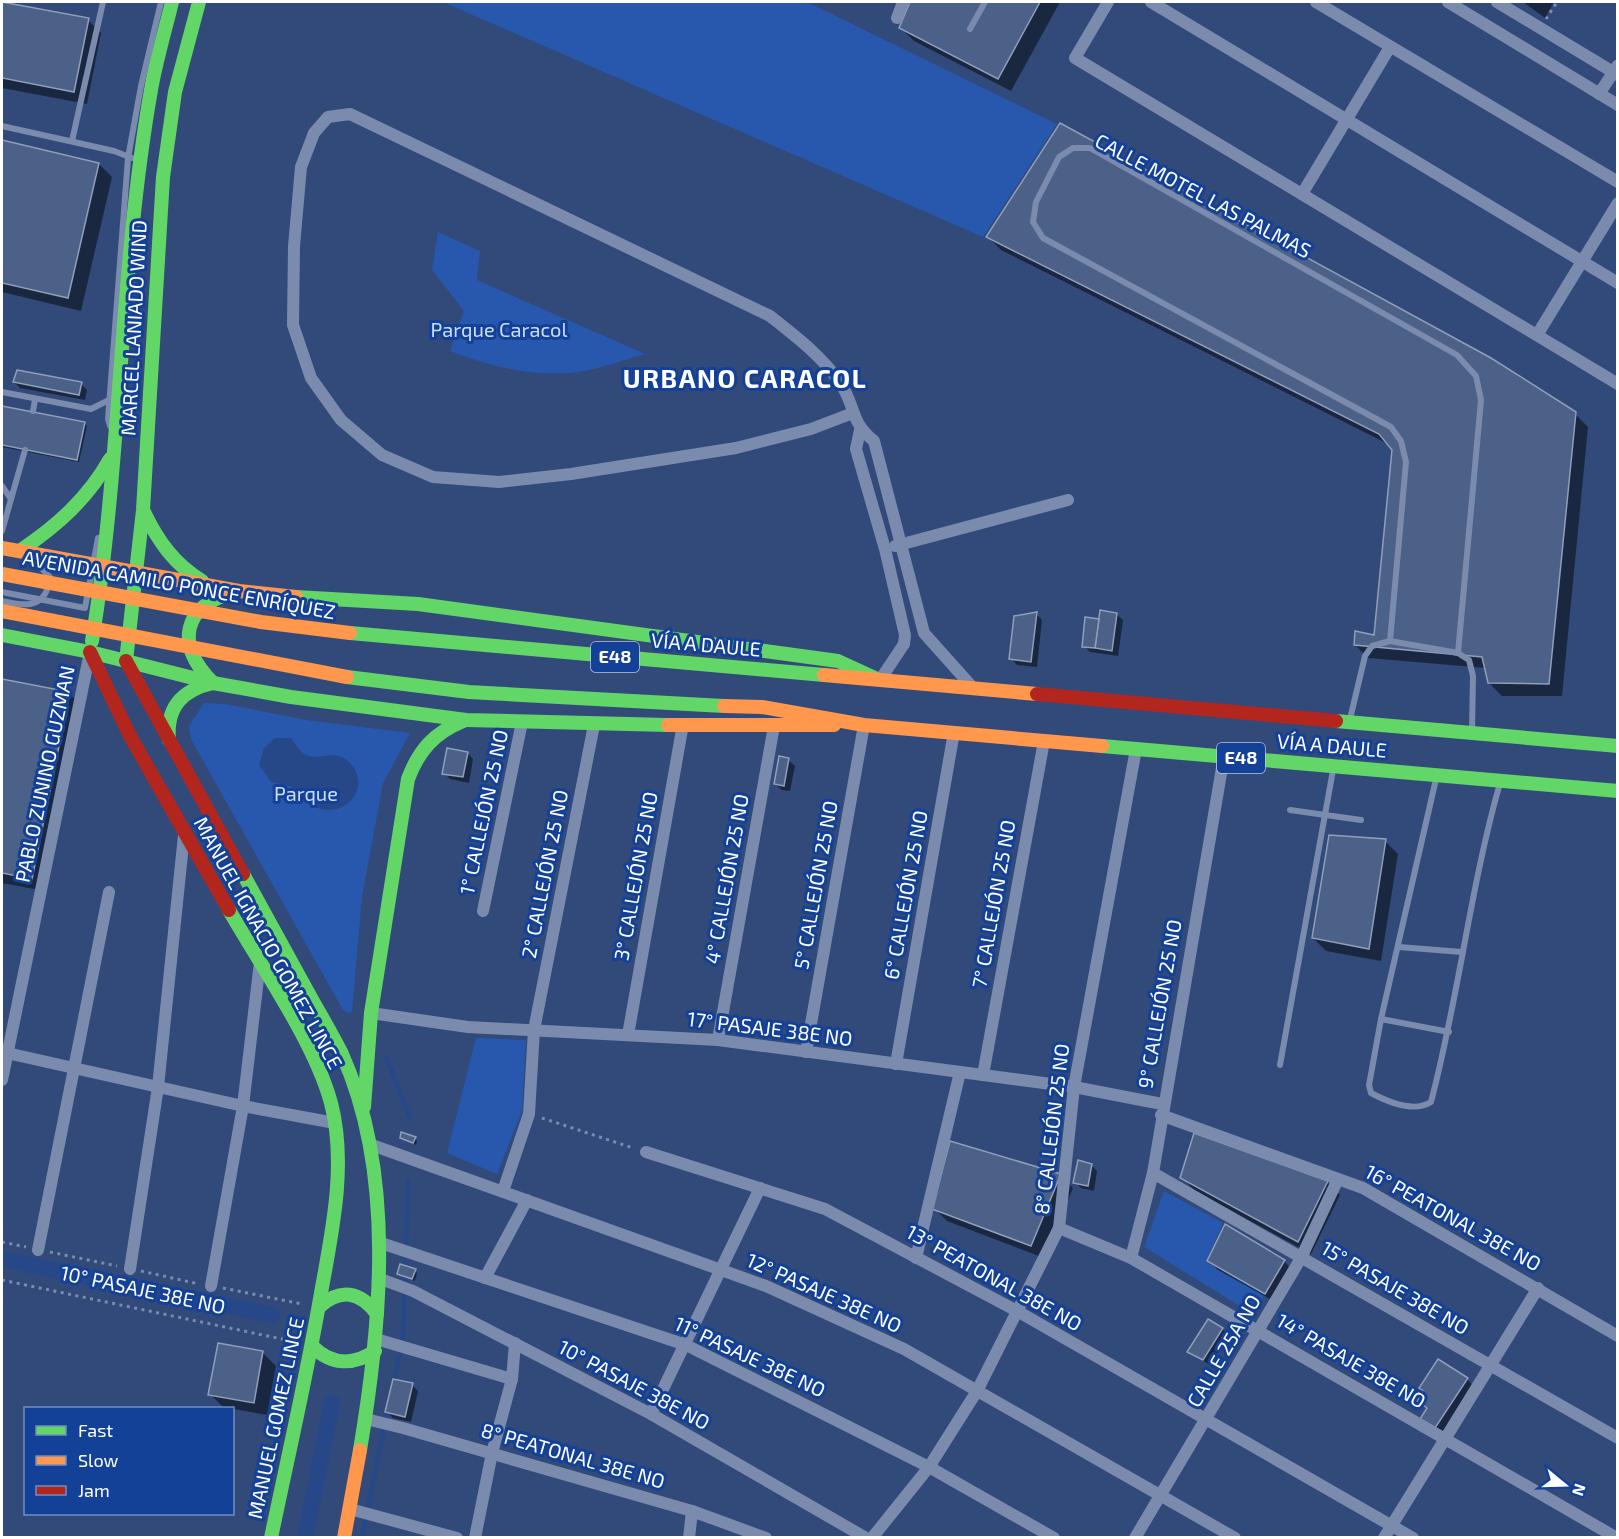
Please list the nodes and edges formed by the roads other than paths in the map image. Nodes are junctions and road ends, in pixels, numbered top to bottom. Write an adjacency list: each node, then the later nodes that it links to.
1 (103, 2): 20 (lane)
2 (161, 2): 21 (lane)
3 (172, 2): 21 (main road, MARCEL LANIADO WIND)
4 (199, 2): 40 (main road, MARCEL LANIADO WIND)
5 (903, 2): 12 (street)
6 (985, 2): 13 (lane)
7 (1108, 2): 23 (street)
8 (1151, 2): 18 (street)
9 (1316, 2): 14 (street)
10 (1448, 2): 16 (street)
11 (1497, 2): 15 (street)
12 (897, 18)
13 (970, 29)
14 (1390, 47): 18 (street); 22 (street)
15 (1616, 71): 16 (street)
16 (1599, 94): 17 (street)
17 (1617, 105)
18 (1346, 120): 23 (street); 25 (street)
19 (2, 126): 20 (lane)
20 (72, 141): 21 (lane)
21 (134, 159): 31 (lane); 36 (main road, MARCEL LANIADO WIND)
22 (1616, 177)
23 (1302, 194): 27 (street)
24 (1617, 203): 25 (street)
25 (1582, 262): 26 (street); 27 (street)
26 (1617, 283)
27 (1537, 335): 28 (street)
28 (1617, 384)
29 (2, 392): 30 (lane)
30 (35, 400): 31 (lane); 32 (lane)
31 (110, 400): 36 (lane)
32 (33, 411)
33 (853, 413): 33 (street); 34 (street)
34 (860, 430): 43 (street); 45 (street)
35 (25, 450): 38 (lane)
36 (115, 450): 46 (main road); 47 (main road, MARCEL LANIADO WIND)
37 (2, 486): 38 (lane)
38 (11, 499): 41 (lane)
39 (1068, 500): 43 (street)
40 (143, 510): 48 (main road, MARCEL LANIADO WIND); 50 (main road)
41 (2, 531)
42 (2, 542): 46 (lane)
43 (902, 544): 45 (street); 65 (street)
44 (2, 548): 46 (main road, AVENIDA CAMILO PONCE ENRÍQUEZ / E48)
45 (885, 549): 63 (street)
46 (21, 550): 47 (main road, AVENIDA CAMILO PONCE ENRÍQUEZ / E48); 53 (lane)
47 (99, 566): 48 (main road, AVENIDA CAMILO PONCE ENRÍQUEZ / E48); 53 (lane, AVENIDA CAMILO PONCE ENRÍQUEZ); 60 (main road, MARCEL LANIADO WIND)
48 (136, 573): 50 (main road, AVENIDA CAMILO PONCE ENRÍQUEZ / E48); 62 (main road, MARCEL LANIADO WIND)
49 (2, 574): 57 (main road, AVENIDA CAMILO PONCE ENRÍQUEZ / E48, bridge)
50 (212, 586): 51 (main road, AVENIDA CAMILO PONCE ENRÍQUEZ / E48)
51 (239, 591): 55 (main road, AVENIDA CAMILO PONCE ENRÍQUEZ / E48); 64 (main road)
52 (2, 592): 53 (lane, AVENIDA CAMILO PONCE ENRÍQUEZ)
53 (41, 600): 54 (lane, AVENIDA CAMILO PONCE ENRÍQUEZ)
54 (2, 601)
55 (418, 604): 63 (main road, VÍA A DAULE / E48)
56 (2, 611): 71 (main road, VÍA A DAULE / E48, bridge)
57 (350, 633): 63 (main road, VÍA A DAULE / E48)
58 (2, 635): 60 (main road, E48)
59 (1390, 641): 61 (lane); 61 (lane, CALLE MOTEL LAS PALMAS); 68 (lane)
60 (90, 652): 62 (main road, E48); 87 (main road, MANUEL IGNACIO GOMEZ LINCE); 100 (street, PABLO ZUNINO GUZMAN)
61 (1458, 653): 74 (lane)
62 (126, 661): 64 (main road, E48); 76 (main road, MANUEL IGNACIO GOMEZ LINCE)
63 (880, 680): 65 (main road, VÍA A DAULE / E48)
64 (213, 683): 66 (main road, E48); 76 (main road)
65 (974, 689): 68 (main road, VÍA A DAULE / E48)
66 (466, 720): 67 (main road, VÍA A DAULE / E48); 93 (main road)
67 (522, 722): 70 (main road, VÍA A DAULE / E48); 89 (street, 1° CALLEJÓN 25 NO)
68 (1349, 722): 74 (main road, VÍA A DAULE / E48)
69 (683, 724): 70 (main road, VÍA A DAULE / E48); 72 (main road, VÍA A DAULE / E48); 97 (street, 3° CALLEJÓN 25 NO)
70 (594, 725): 95 (street, 2° CALLEJÓN 25 NO)
71 (864, 725): 72 (main road, VÍA A DAULE / E48); 73 (main road, VÍA A DAULE / E48); 99 (street, 5° CALLEJÓN 25 NO)
72 (774, 726): 98 (street, 4° CALLEJÓN 25 NO)
73 (954, 732): 75 (main road, VÍA A DAULE / E48); 101 (street, 6° CALLEJÓN 25 NO)
74 (1471, 733): 77 (main road, VÍA A DAULE / E48)
75 (1044, 741): 78 (main road, VÍA A DAULE / E48); 105 (street, 7° CALLEJÓN 25 NO)
76 (170, 744): 111 (main road, MANUEL IGNACIO GOMEZ LINCE)
77 (1617, 746)
78 (1136, 749): 79 (main road, VÍA A DAULE / E48); 108 (street, 8° CALLEJÓN 25 NO)
79 (1224, 756): 80 (main road, VÍA A DAULE / E48); 110 (street, 9° CALLEJÓN 25 NO)
80 (1334, 766): 81 (main road, VÍA A DAULE / E48); 85 (lane)
81 (1437, 775): 82 (main road, VÍA A DAULE / E48); 90 (lane)
82 (1501, 781): 83 (main road, VÍA A DAULE / E48); 91 (lane)
83 (1617, 791)
84 (1290, 810): 85 (lane)
85 (1324, 816): 86 (lane); 102 (lane)
86 (1361, 820)
87 (184, 834): 92 (main road, MANUEL IGNACIO GOMEZ LINCE); 107 (street)
88 (109, 892): 103 (street)
89 (483, 911)
90 (1399, 947): 91 (lane); 94 (lane)
91 (1462, 952): 96 (lane)
92 (260, 961): 109 (street); 112 (main road, MANUEL IGNACIO GOMEZ LINCE)
93 (371, 1013): 95 (street, 17° PASAJE 38E NO); 111 (main road)
94 (1381, 1019): 96 (lane); 96 (lane)
95 (534, 1030): 97 (street, 17° PASAJE 38E NO); 118 (street, 2° CALLEJÓN 25 NO)
96 (1449, 1032)
97 (628, 1035): 98 (street, 17° PASAJE 38E NO)
98 (718, 1040): 99 (street, 17° PASAJE 38E NO)
99 (806, 1052): 101 (street, 17° PASAJE 38E NO)
100 (7, 1053): 103 (street); 106 (street, PABLO ZUNINO GUZMAN)
101 (896, 1064): 104 (street, 17° PASAJE 38E NO)
102 (1280, 1065)
103 (76, 1069): 107 (street); 122 (street)
104 (960, 1072): 105 (street, 17° PASAJE 38E NO); 123 (street)
105 (983, 1075): 108 (street, 17° PASAJE 38E NO)
106 (2, 1080)
107 (158, 1087): 109 (street); 126 (street)
108 (1074, 1087): 110 (street, 17° PASAJE 38E NO); 120 (street, 8° CALLEJÓN 25 NO)
109 (243, 1106): 112 (street); 130 (street)
110 (1162, 1109): 115 (street, 9° CALLEJÓN 25 NO); 116 (street, 16° PEATONAL 38E NO)
111 (364, 1118): 113 (main road, MANUEL IGNACIO GOMEZ LINCE)
112 (335, 1123): 132 (main road, MANUEL IGNACIO GOMEZ LINCE)
113 (369, 1144): 118 (street, 12° PASAJE 38E NO); 121 (main road, MANUEL IGNACIO GOMEZ LINCE)
114 (646, 1152): 117 (street, 13° PEATONAL 38E NO)
115 (1153, 1173): 124 (street, 9° CALLEJÓN 25 NO); 125 (street, 15° PASAJE 38E NO)
116 (1338, 1179): 125 (street, CALLE 25A NO); 131 (street, 16° PEATONAL 38E NO)
117 (760, 1188): 123 (street, 13° PEATONAL 38E NO); 127 (street)
118 (503, 1191): 119 (street, 12° PASAJE 38E NO)
119 (527, 1200): 127 (street, 12° PASAJE 38E NO); 129 (street)
120 (1059, 1228): 124 (street, 14° PASAJE 38E NO); 133 (street, 8° CALLEJÓN 25 NO)
121 (378, 1242): 128 (main road, MANUEL IGNACIO GOMEZ LINCE); 129 (street, 11° PASAJE 38E NO)
122 (38, 1250)
123 (916, 1258): 133 (street, 13° PEATONAL 38E NO)
124 (1131, 1258): 135 (street, 14° PASAJE 38E NO)
125 (1301, 1258): 135 (street, CALLE 25A NO); 141 (street, 15° PASAJE 38E NO)
126 (130, 1269)
127 (722, 1270): 139 (street); 143 (street, 12° PASAJE 38E NO)
128 (378, 1278): 134 (main road, MANUEL IGNACIO GOMEZ LINCE); 137 (street, 10° PASAJE 38E NO)
129 (485, 1278): 139 (street, 11° PASAJE 38E NO)
130 (211, 1286)
131 (1538, 1288): 136 (street, 16° PEATONAL 38E NO); 141 (street)
132 (319, 1307): 134 (main road); 140 (main road, MANUEL GOMEZ LINCE)
133 (1017, 1311): 143 (street, 8° CALLEJÓN 25 NO); 146 (street, 13° PEATONAL 38E NO)
134 (377, 1314): 138 (main road)
135 (1259, 1330): 146 (street, CALLE 25A NO); 147 (street, 14° PASAJE 38E NO)
136 (1617, 1336)
137 (515, 1343): 142 (street); 144 (street, 10° PASAJE 38E NO)
138 (376, 1345): 140 (main road); 142 (street); 145 (main road)
139 (686, 1345): 144 (street); 150 (street, 11° PASAJE 38E NO)
140 (312, 1346): 155 (main road, MANUEL GOMEZ LINCE)
141 (1490, 1365): 147 (street); 148 (street, 15° PASAJE 38E NO)
142 (512, 1379): 149 (street)
143 (977, 1390): 150 (street, 8° CALLEJÓN 25 NO); 151 (street, 12° PASAJE 38E NO)
144 (651, 1414): 161 (street, 10° PASAJE 38E NO)
145 (366, 1419): 149 (street, 8° PEATONAL 38E NO); 152 (main road)
146 (1207, 1419): 151 (street, CALLE 25A NO); 154 (street, 13° PEATONAL 38E NO)
147 (1445, 1438): 154 (street); 168 (street, 14° PASAJE 38E NO)
148 (1617, 1438)
149 (492, 1453): 153 (street, 8° PEATONAL 38E NO); 158 (street)
150 (929, 1467): 162 (street, 8° CALLEJÓN 25 NO); 163 (street, 11° PASAJE 38E NO)
151 (1162, 1496): 164 (street, CALLE 25A NO); 165 (street, 12° PASAJE 38E NO)
152 (350, 1509): 156 (main road); 157 (street)
153 (692, 1511): 159 (street); 160 (street, 8° PEATONAL 38E NO)
154 (1392, 1525): 166 (street); 167 (street, 13° PEATONAL 38E NO)
155 (271, 1538)
156 (344, 1538)
157 (457, 1538)
158 (476, 1538)
159 (689, 1538)
160 (766, 1538)
161 (867, 1538)
162 (872, 1538)
163 (1054, 1538)
164 (1135, 1538)
165 (1235, 1538)
166 (1384, 1538)
167 (1413, 1538)
168 (1617, 1538)

